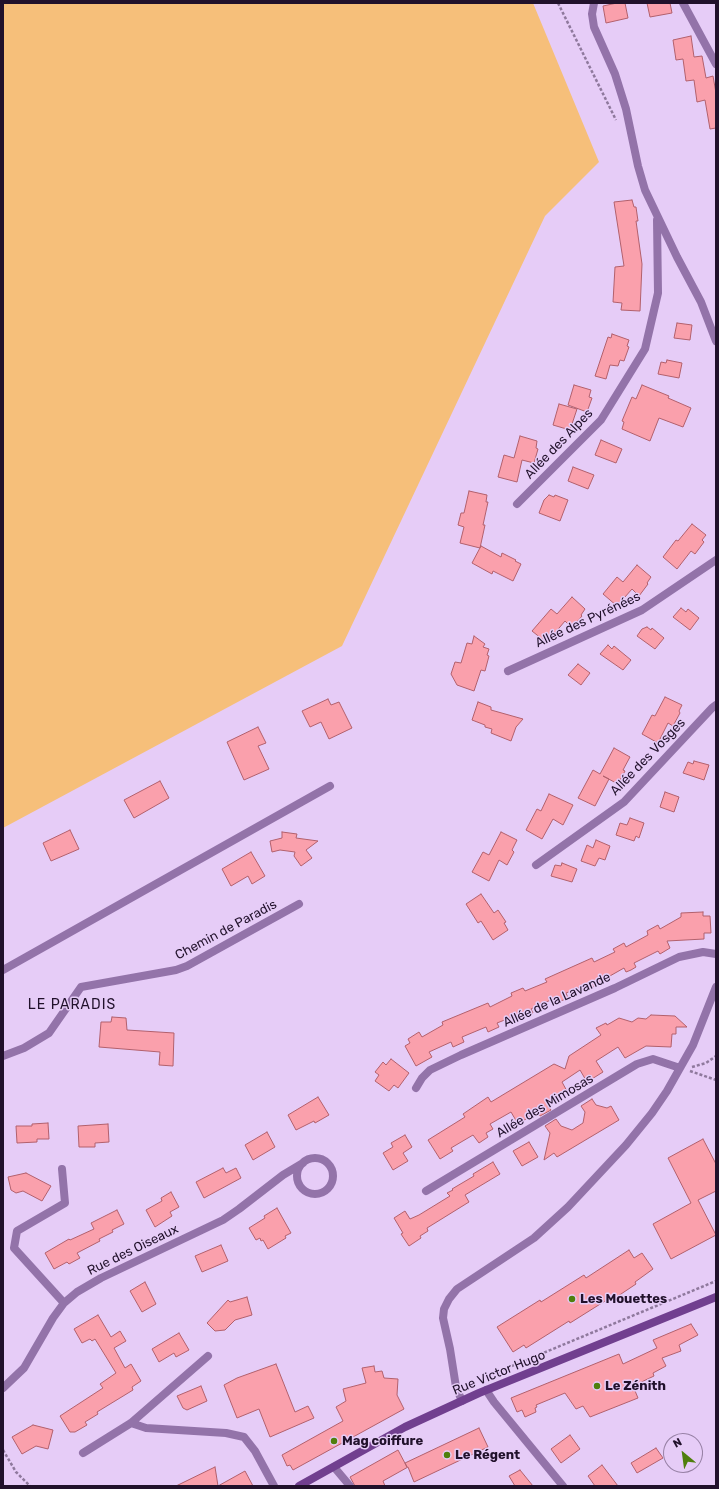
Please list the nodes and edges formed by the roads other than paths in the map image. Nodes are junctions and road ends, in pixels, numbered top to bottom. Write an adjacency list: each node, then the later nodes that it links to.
1 (594, 3): 4 (street)
2 (683, 3): 3 (street)
3 (716, 64)
4 (657, 216): 5 (street); 6 (street, Allée des Alpes)
5 (716, 341)
6 (517, 504)
7 (716, 560): 8 (street, Allée des Pyrénées)
8 (508, 671)
9 (716, 706): 11 (street, Allée des Vosges)
10 (330, 786): 14 (street)
11 (536, 865)
12 (299, 904): 16 (street, Chemin de Paradis)
13 (716, 954): 18 (street, Allée de la Lavande)
14 (3, 970)
15 (716, 987): 17 (street)
16 (3, 1056)
17 (680, 1068): 21 (street, Allée des Mimosas); 27 (street)
18 (416, 1088)
19 (303, 1163): 19 (street); 23 (street, Rue des Oiseaux)
20 (62, 1169): 23 (street)
21 (426, 1191)
22 (716, 1297): 26 (main road, Rue Victor Hugo)
23 (64, 1303): 25 (street, Rue des Oiseaux)
24 (208, 1356): 28 (street)
25 (3, 1388)
26 (486, 1390): 27 (main road, Rue Victor Hugo); 34 (street)
27 (462, 1401): 30 (main road, Rue Victor Hugo)
28 (131, 1423): 29 (street); 31 (street)
29 (83, 1453)
30 (334, 1467): 32 (main road, Rue Victor Hugo); 33 (street)
31 (274, 1486)
32 (299, 1486)
33 (350, 1486)
34 (563, 1486)

